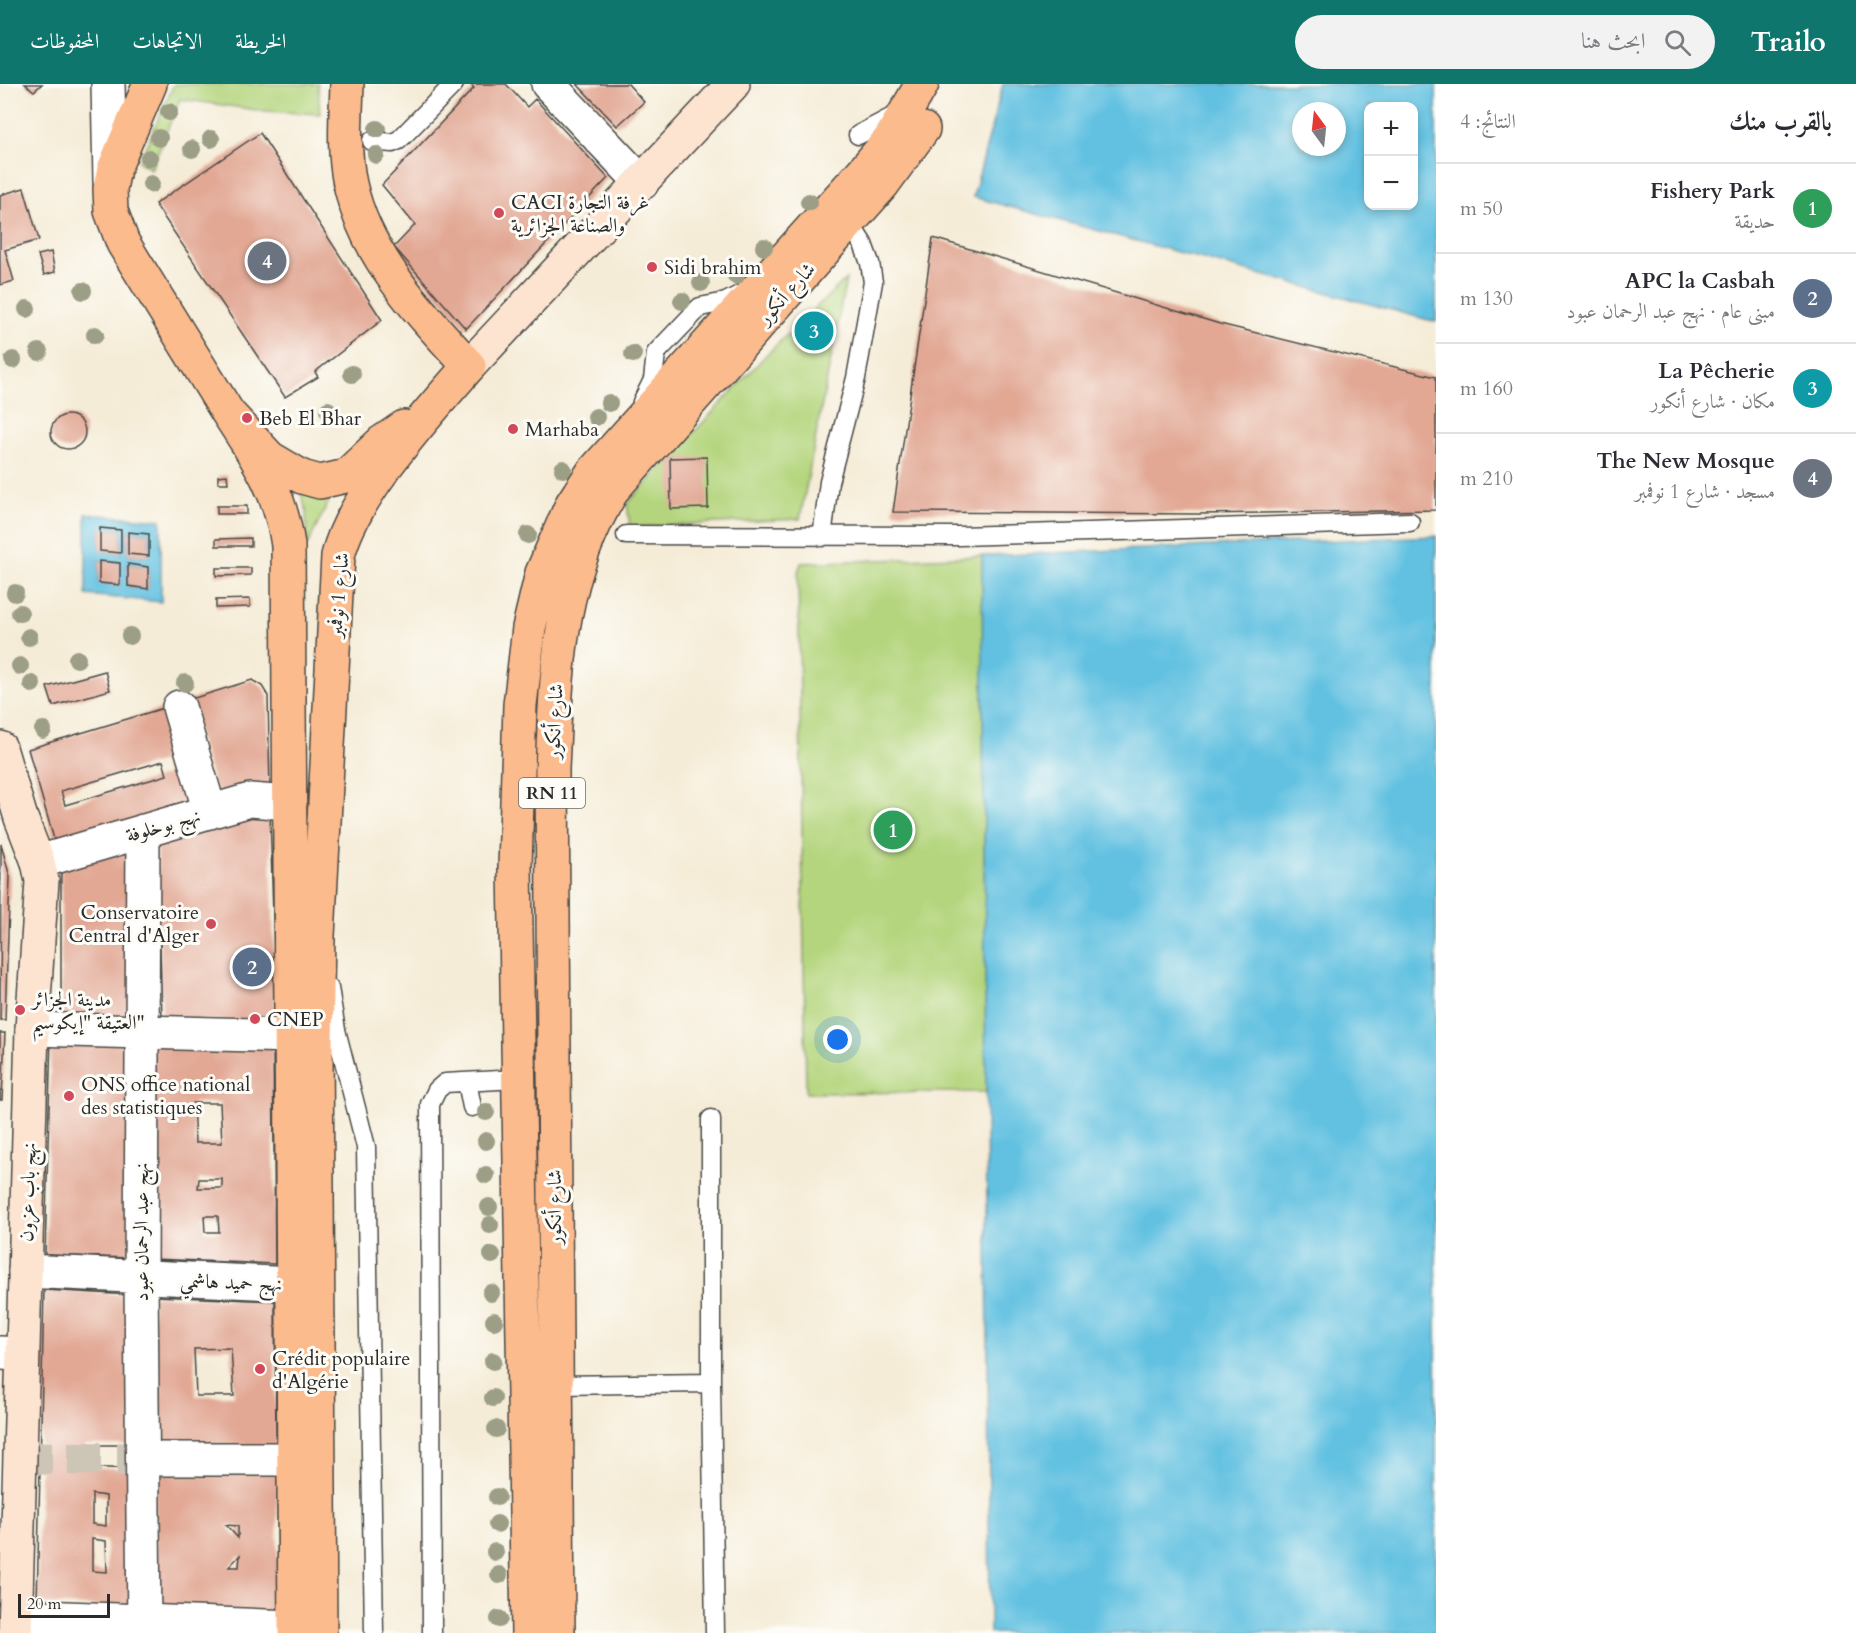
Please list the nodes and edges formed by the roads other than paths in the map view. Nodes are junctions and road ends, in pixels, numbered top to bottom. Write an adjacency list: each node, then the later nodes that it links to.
1 (108, 84): 12 (street)
2 (150, 84): 12 (main road)
3 (327, 84): 14 (main road)
4 (347, 84): 14 (main road)
5 (454, 84): 10 (lane)
6 (548, 84): 11 (street)
7 (734, 84): 11 (street)
8 (928, 88): 9 (lane); 13 (main road, شارع أنكور / RN 11); 32 (main road, شارع أنكور / RN 11)
9 (858, 135)
10 (372, 141)
11 (642, 183): 15 (street)
12 (110, 184): 17 (main road)
13 (849, 222): 20 (lane); 41 (main road, شارع أنكور / RN 11)
14 (380, 256): 15 (main road)
15 (469, 366): 16 (main road, شارع 1 نوفمبر)
16 (431, 410): 17 (main road); 28 (main road, شارع 1 نوفمبر)
17 (228, 413): 23 (main road)
18 (1410, 522): 20 (lane)
19 (626, 535): 20 (lane)
20 (822, 537)
21 (179, 707): 24 (street)
22 (2, 753): 25 (street, نهج باب عزون)
23 (289, 803): 24 (street, نهج بوخلوفة); 31 (main road)
24 (210, 812): 26 (street, نهج بوخلوفة)
25 (11, 821): 27 (street, نهج باب عزون)
26 (143, 831): 27 (street, نهج بوخلوفة); 30 (street, نهج عبد الرحمان عبود)
27 (38, 862): 29 (street, نهج باب عزون)
28 (320, 890): 47 (main road, شارع 1 نوفمبر); 48 (lane)
29 (32, 1029): 30 (street); 36 (street, نهج باب عزون)
30 (142, 1032): 31 (street); 37 (street, نهج عبد الرحمان عبود)
31 (291, 1036): 38 (main road)
32 (519, 1078): 33 (lane); 50 (main road, شارع أنكور / RN 11)
33 (467, 1082): 34 (lane); 49 (lane)
34 (472, 1107)
35 (711, 1119): 40 (lane)
36 (25, 1271): 37 (street, نهج حميد هاشمي); 39 (street, نهج باب عزون)
37 (141, 1278): 38 (street, نهج حميد هاشمي); 42 (street, نهج عبد الرحمان عبود)
38 (293, 1284): 43 (main road)
39 (11, 1353): 44 (street, نهج باب عزون)
40 (711, 1383): 41 (lane); 52 (lane)
41 (555, 1385): 51 (main road, شارع أنكور / RN 11)
42 (142, 1459): 43 (street); 46 (street, نهج عبد الرحمان عبود)
43 (294, 1459): 47 (main road)
44 (8, 1534): 45 (street, نهج باب عزون)
45 (15, 1625): 46 (street)
46 (144, 1627): 47 (street)
47 (303, 1631)
48 (374, 1633)
49 (432, 1633)
50 (528, 1633)
51 (558, 1633)
52 (715, 1633)

